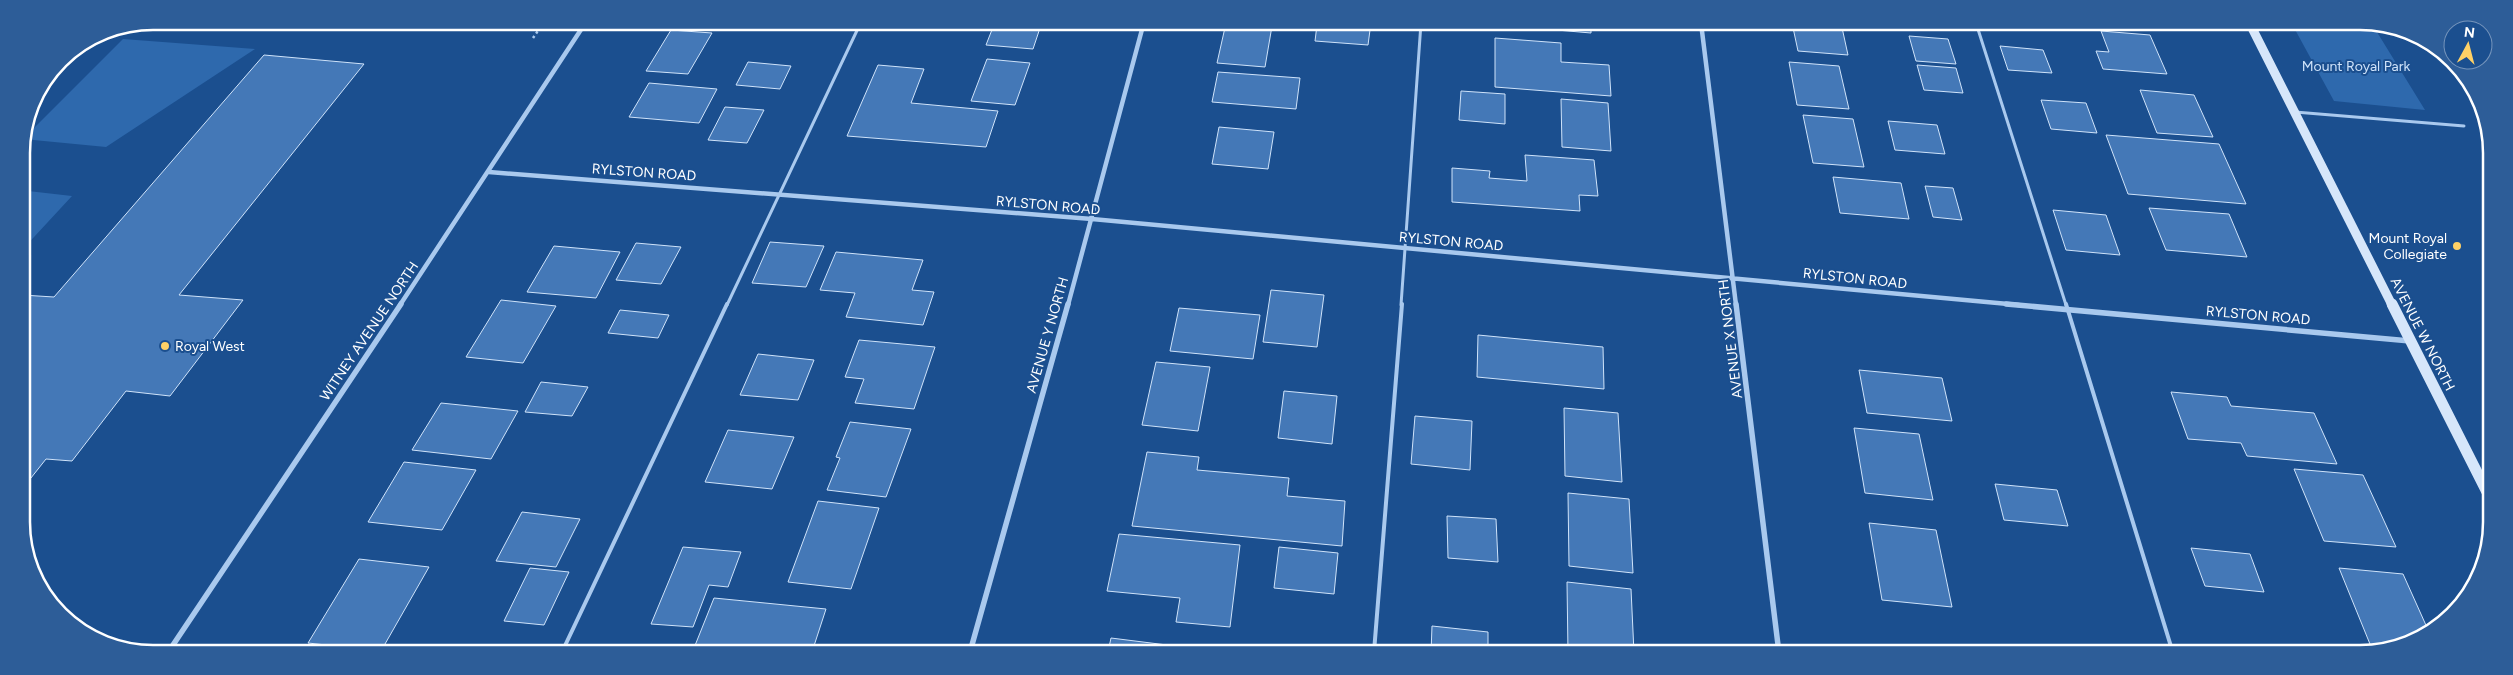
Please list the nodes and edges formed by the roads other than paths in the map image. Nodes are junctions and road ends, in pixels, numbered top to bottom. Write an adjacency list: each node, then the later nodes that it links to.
1 (581, 30): 10 (street, WITNEY AVENUE NORTH)
2 (857, 30): 11 (lane)
3 (1142, 30): 12 (street, AVENUE Y NORTH)
4 (1421, 30): 13 (lane)
5 (1702, 30): 14 (street, AVENUE X NORTH)
6 (1978, 30): 15 (lane)
7 (2253, 30): 8 (street, AVENUE W NORTH)
8 (2295, 112): 9 (lane); 16 (street, AVENUE W NORTH)
9 (2464, 126)
10 (489, 172): 11 (street, RYLSTON ROAD); 18 (street, WITNEY AVENUE NORTH)
11 (779, 194): 12 (street, RYLSTON ROAD); 19 (lane)
12 (1092, 219): 13 (street, RYLSTON ROAD); 20 (street, AVENUE Y NORTH)
13 (1406, 248): 14 (street, RYLSTON ROAD); 21 (lane)
14 (1734, 278): 15 (street, RYLSTON ROAD); 22 (street, AVENUE X NORTH)
15 (2068, 310): 16 (street, RYLSTON ROAD); 23 (lane)
16 (2411, 341): 17 (street, AVENUE W NORTH)
17 (2483, 484)
18 (173, 645)
19 (565, 645)
20 (972, 645)
21 (1375, 645)
22 (1778, 645)
23 (2171, 645)

